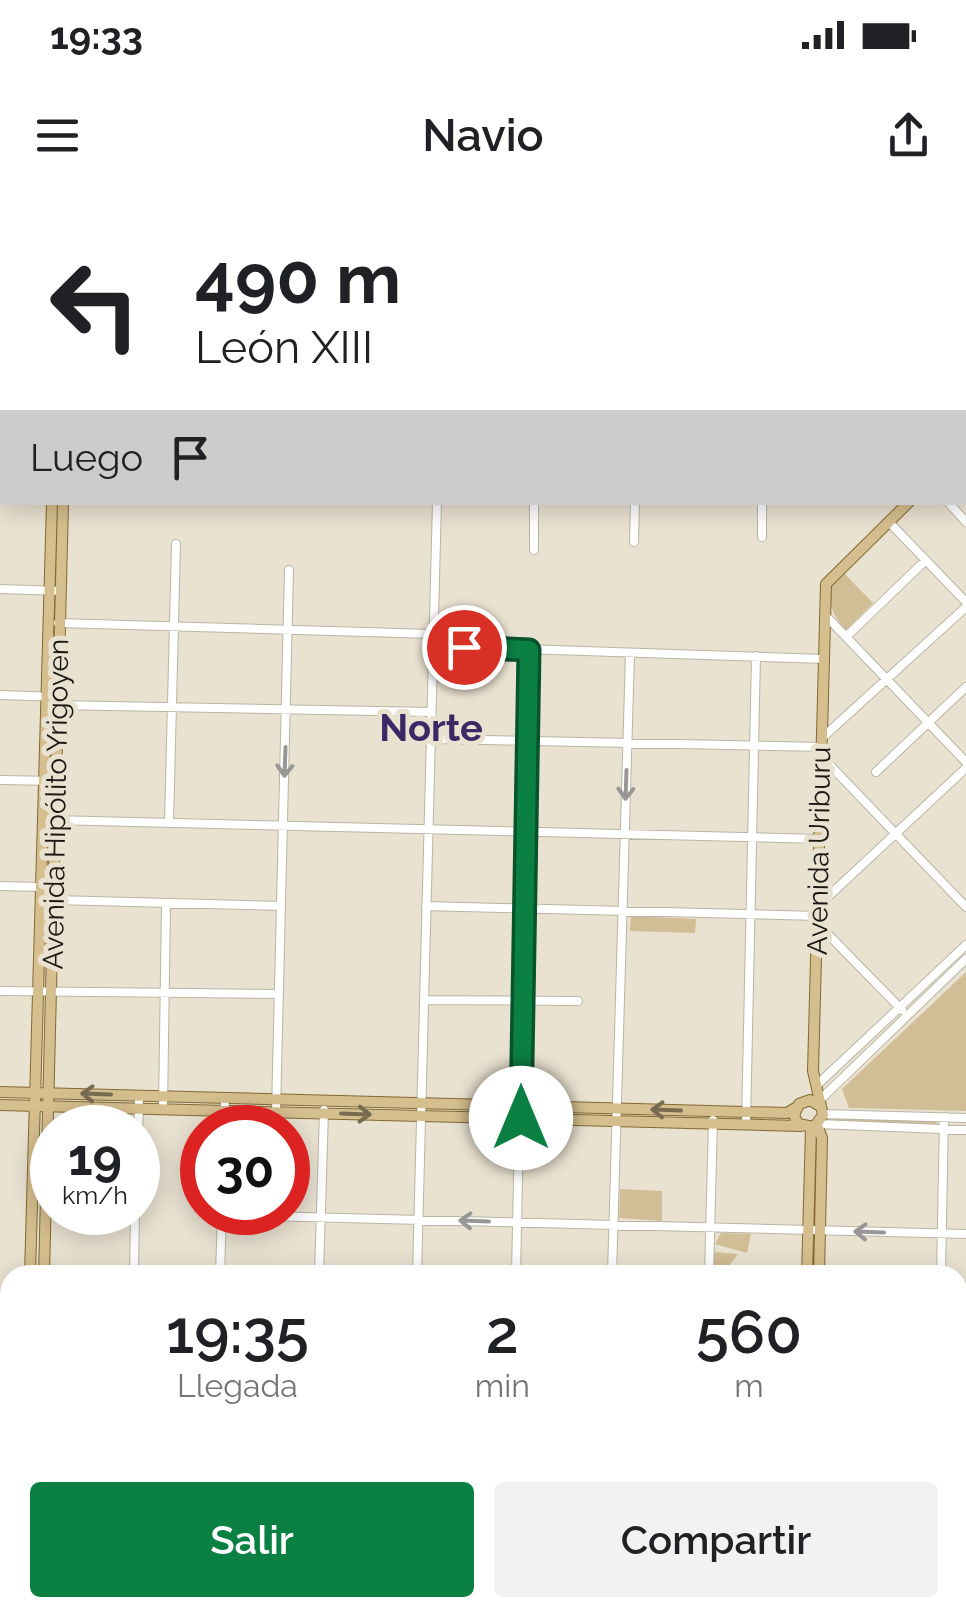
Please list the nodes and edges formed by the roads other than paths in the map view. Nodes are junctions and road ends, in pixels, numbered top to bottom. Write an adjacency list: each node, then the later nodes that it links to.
1 (52, 505): 16 (main road, Avenida Hipólito Yrigoyen)
2 (63, 505): 16 (main road, Avenida Hipólito Yrigoyen)
3 (437, 505): 22 (street)
4 (534, 505): 12 (street)
5 (635, 505): 10 (street)
6 (762, 505): 9 (street)
7 (906, 505): 8 (main road, Avenida Uriburu)
8 (889, 522): 13 (street); 18 (main road, Avenida Uriburu)
9 (762, 537)
10 (634, 542)
11 (176, 544): 20 (street)
12 (534, 550)
13 (926, 560): 17 (street); 23 (street)
14 (289, 570): 21 (street)
15 (0, 589): 16 (street)
16 (54, 590): 19 (main road, Avenida Hipólito Yrigoyen)
17 (966, 604): 29 (street)
18 (826, 615): 23 (street); 28 (main road, Avenida Uriburu)
19 (54, 622): 20 (street); 32 (main road, Avenida Hipólito Yrigoyen)
20 (174, 626): 21 (street); 33 (street)
21 (288, 630): 22 (street); 34 (street)
22 (433, 634): 24 (street)
23 (848, 635): 29 (street)
24 (432, 646): 25 (street); 35 (street)
25 (529, 650): 26 (street); 38 (street)
26 (630, 652): 27 (street); 39 (street)
27 (756, 656): 28 (street); 40 (street)
28 (824, 659): 41 (main road, Avenida Uriburu)
29 (887, 678): 36 (street); 41 (street)
30 (966, 687): 36 (street)
31 (0, 695): 32 (street)
32 (52, 701): 33 (street); 45 (main road, Avenida Hipólito Yrigoyen); 46 (main road, Avenida Hipólito Yrigoyen)
33 (172, 708): 34 (street); 49 (street)
34 (286, 710): 35 (street); 50 (street, one-way to 50)
35 (431, 712): 37 (street)
36 (929, 722): 42 (street); 43 (street)
37 (430, 738): 38 (street); 51 (street)
38 (527, 740): 39 (street); 52 (street)
39 (628, 743): 40 (street); 53 (street, one-way to 53)
40 (754, 745): 41 (street); 55 (street)
41 (822, 748): 54 (street); 56 (main road, Avenida Uriburu)
42 (966, 765): 54 (street)
43 (876, 772)
44 (0, 780): 45 (street)
45 (44, 781): 46 (street); 47 (main road, Avenida Hipólito Yrigoyen)
46 (57, 781): 48 (main road, Avenida Hipólito Yrigoyen)
47 (43, 820): 48 (street); 58 (main road, Avenida Hipólito Yrigoyen)
48 (57, 820): 49 (street); 59 (main road, Avenida Hipólito Yrigoyen)
49 (169, 822): 50 (street)
50 (283, 825): 51 (street); 61 (street)
51 (428, 829): 52 (street); 62 (street)
52 (525, 832): 53 (street); 64 (street)
53 (625, 834): 55 (street); 65 (street)
54 (896, 834): 63 (street); 67 (street)
55 (753, 837): 56 (street); 66 (street)
56 (820, 839): 67 (main road, Avenida Uriburu)
57 (0, 886): 58 (street)
58 (40, 887): 59 (street); 72 (main road, Avenida Hipólito Yrigoyen)
59 (55, 900): 60 (street); 70 (main road, Avenida Hipólito Yrigoyen)
60 (166, 904): 61 (street); 73 (street)
61 (281, 906): 74 (street)
62 (426, 906): 64 (street); 75 (street)
63 (966, 907)
64 (523, 909): 65 (street); 76 (street)
65 (624, 910): 66 (street); 98 (street)
66 (750, 913): 67 (street); 106 (street)
67 (818, 915): 78 (street); 79 (main road, Avenida Uriburu)
68 (966, 945): 78 (street)
69 (966, 958): 78 (street)
70 (53, 989): 72 (street); 73 (street); 82 (main road, Avenida Hipólito Yrigoyen)
71 (0, 991): 72 (street)
72 (38, 992): 81 (main road, Avenida Hipólito Yrigoyen)
73 (165, 992): 74 (street); 84 (street)
74 (278, 994): 85 (street)
75 (424, 1000): 76 (street); 87 (street)
76 (521, 1001): 77 (street); 95 (street)
77 (578, 1001)
78 (903, 1012): 79 (street); 104 (street)
79 (817, 1085): 96 (main road); 104 (main road, Avenida Uriburu)
80 (0, 1092): 81 (main road)
81 (34, 1093): 82 (main road); 90 (main road, Avenida Hipólito Yrigoyen)
82 (49, 1093): 83 (main road, one-way to 82); 91 (main road, Avenida Hipólito Yrigoyen)
83 (138, 1096): 84 (main road); 92 (street)
84 (163, 1096): 88 (main road); 99 (street)
85 (276, 1099): 86 (main road); 88 (main road); 94 (street)
86 (324, 1100): 87 (main road); 102 (street)
87 (421, 1102): 95 (main road); 103 (street)
88 (224, 1104): 93 (main road); 99 (main road)
89 (0, 1105): 97 (main road)
90 (34, 1105)
91 (48, 1105)
92 (139, 1105)
93 (230, 1105)
94 (276, 1105)
95 (521, 1105): 98 (main road); 105 (street)
96 (798, 1105): 104 (main road); 104 (main road); 106 (main road)
97 (30, 1106)
98 (618, 1108): 100 (main road, one-way to 98); 109 (street)
99 (163, 1109)
100 (714, 1111): 106 (main road); 110 (street)
101 (310, 1113): 102 (main road)
102 (324, 1113): 103 (main road, one-way to 103); 114 (street)
103 (421, 1116): 105 (main road); 115 (street)
104 (816, 1117): 106 (main road); 107 (street); 111 (street); 119 (main road)
105 (521, 1118): 109 (main road); 116 (street)
106 (746, 1118): 110 (main road)
107 (944, 1118): 108 (street); 111 (street)
108 (966, 1118)
109 (617, 1121): 110 (main road); 117 (street)
110 (713, 1124): 118 (street)
111 (944, 1129): 112 (street); 120 (street)
112 (966, 1130)
113 (310, 1216): 114 (street)
114 (322, 1216): 115 (street); 130 (street)
115 (418, 1219): 116 (street, one-way to 115); 131 (street)
116 (517, 1222): 117 (street); 132 (street)
117 (613, 1224): 118 (street); 133 (street)
118 (711, 1226): 119 (street); 134 (street)
119 (814, 1230): 120 (street, one-way to 119); 135 (main road); 136 (main road)
120 (942, 1234): 121 (street); 137 (street)
121 (966, 1234)
122 (31, 1235): 126 (main road, Avenida Hipólito Yrigoyen)
123 (45, 1235): 127 (main road, Avenida Hipólito Yrigoyen)
124 (135, 1235): 128 (street)
125 (221, 1235): 129 (street)
126 (30, 1265)
127 (44, 1265)
128 (134, 1265)
129 (220, 1265)
130 (320, 1265)
131 (417, 1265)
132 (516, 1265)
133 (612, 1265)
134 (709, 1265)
135 (808, 1265)
136 (818, 1265)
137 (941, 1265)

